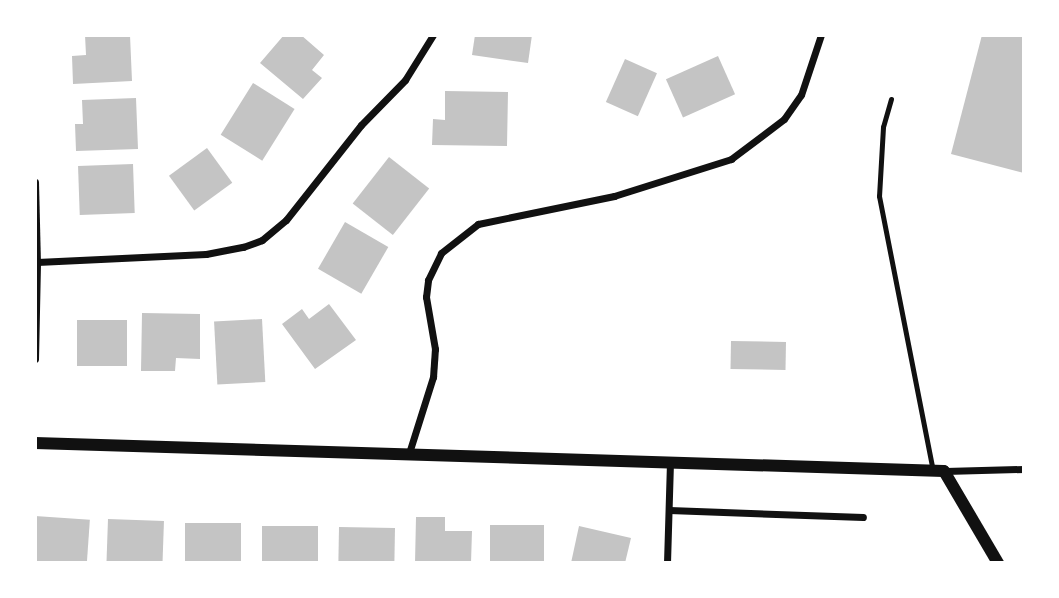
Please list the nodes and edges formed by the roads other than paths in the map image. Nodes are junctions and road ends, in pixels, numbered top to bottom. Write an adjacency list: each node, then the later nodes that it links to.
1 (433, 35): 5 (street)
2 (821, 35): 8 (street)
3 (891, 99): 11 (lane)
4 (35, 182): 5 (street)
5 (37, 262): 6 (street)
6 (35, 359)
7 (35, 443): 8 (street)
8 (409, 453): 9 (street)
9 (670, 461): 11 (street); 12 (street)
10 (1024, 469): 11 (street)
11 (939, 471): 15 (street)
12 (669, 510): 13 (street); 14 (street)
13 (863, 517)
14 (667, 563)
15 (998, 563)

